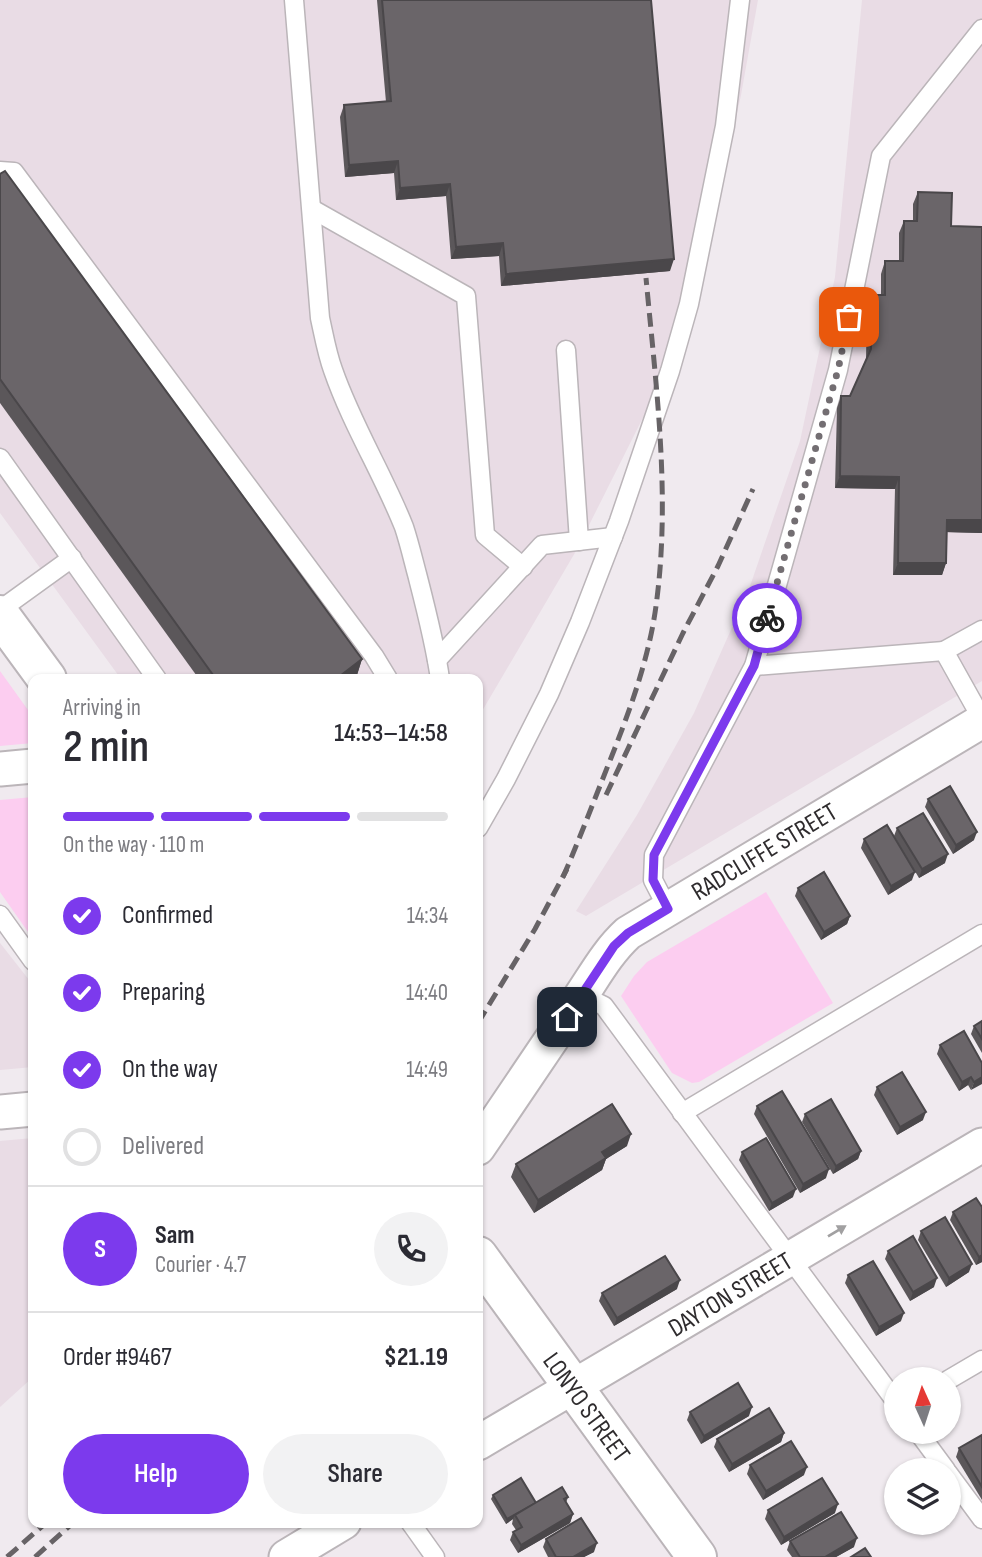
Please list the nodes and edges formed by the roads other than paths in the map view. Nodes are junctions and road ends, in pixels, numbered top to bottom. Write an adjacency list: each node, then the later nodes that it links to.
1 (294, 0): 5 (lane)
2 (740, 0): 8 (lane)
3 (982, 29): 16 (lane)
4 (0, 171): 19 (lane)
5 (312, 209): 11 (lane); 15 (lane)
6 (566, 350): 9 (lane)
7 (0, 458): 10 (lane)
8 (613, 537): 9 (lane); 24 (lane)
9 (579, 541): 11 (lane)
10 (72, 558): 12 (lane); 18 (lane)
11 (523, 566): 15 (lane)
12 (0, 613): 17 (street)
13 (982, 631): 14 (lane)
14 (944, 650): 16 (lane); 21 (lane)
15 (438, 660): 20 (lane)
16 (754, 666): 25 (lane)
17 (43, 674)
18 (153, 674)
19 (385, 674)
20 (439, 674)
21 (982, 720): 25 (street, RADCLIFFE STREET)
22 (28, 766): 23 (street)
23 (0, 769)
24 (483, 819)
25 (668, 909): 31 (street, RADCLIFFE STREET)
26 (0, 915): 28 (lane)
27 (982, 934): 34 (lane)
28 (19, 941): 29 (lane); 30 (lane)
29 (0, 943)
30 (28, 954)
31 (582, 995): 34 (lane); 35 (street, RADCLIFFE STREET)
32 (28, 1109): 33 (street)
33 (0, 1112)
34 (682, 1113): 37 (lane)
35 (483, 1142)
36 (982, 1145): 37 (street, DAYTON STREET, one-way to 36)
37 (790, 1259): 41 (lane); 42 (street, DAYTON STREET)
38 (483, 1265): 42 (street, LONYO STREET)
39 (982, 1360): 40 (lane)
40 (961, 1372)
41 (884, 1386)
42 (572, 1387): 43 (street, DAYTON STREET); 50 (street, LONYO STREET)
43 (483, 1440)
44 (961, 1491): 45 (lane)
45 (982, 1519)
46 (334, 1528): 48 (street)
47 (414, 1528): 49 (lane)
48 (286, 1557)
49 (435, 1557)
50 (698, 1557)

